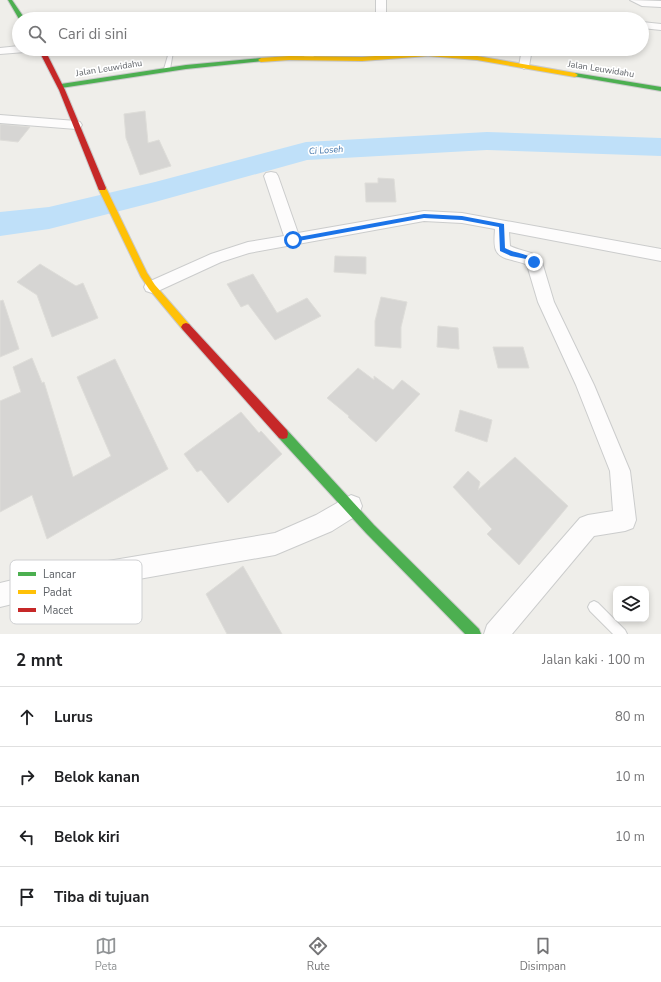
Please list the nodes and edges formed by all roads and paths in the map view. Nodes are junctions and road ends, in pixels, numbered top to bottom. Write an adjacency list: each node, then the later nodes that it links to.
1 (10, 0): 6 (main road)
2 (381, 0): 7 (street)
3 (635, 0): 5 (street)
4 (655, 0): 5 (street)
5 (661, 4)
6 (18, 12)
7 (381, 12)
8 (649, 26): 9 (street)
9 (661, 27)
10 (0, 50): 11 (street)
11 (12, 50)
12 (45, 56): 21 (main road)
13 (170, 56): 20 (lane)
14 (290, 56): 20 (main road, Jalan Leuwidahu)
15 (322, 56): 16 (main road, Jalan Leuwidahu)
16 (367, 56)
17 (459, 56): 19 (main road, Jalan Leuwidahu)
18 (526, 56): 19 (street)
19 (524, 66): 22 (main road, Jalan Leuwidahu)
20 (167, 69): 21 (main road, Jalan Leuwidahu)
21 (61, 86): 24 (main road)
22 (661, 89)
23 (0, 119): 24 (street)
24 (76, 125): 29 (main road)
25 (271, 176): 27 (street)
26 (502, 225): 27 (street); 28 (street); 36 (street)
27 (293, 240): 29 (street)
28 (661, 255)
29 (152, 287): 30 (main road)
30 (351, 506): 31 (street); 35 (main road)
31 (142, 567)
32 (10, 593): 33 (street)
33 (0, 595)
34 (594, 607): 37 (lane)
35 (474, 634)
36 (496, 634)
37 (621, 634)

